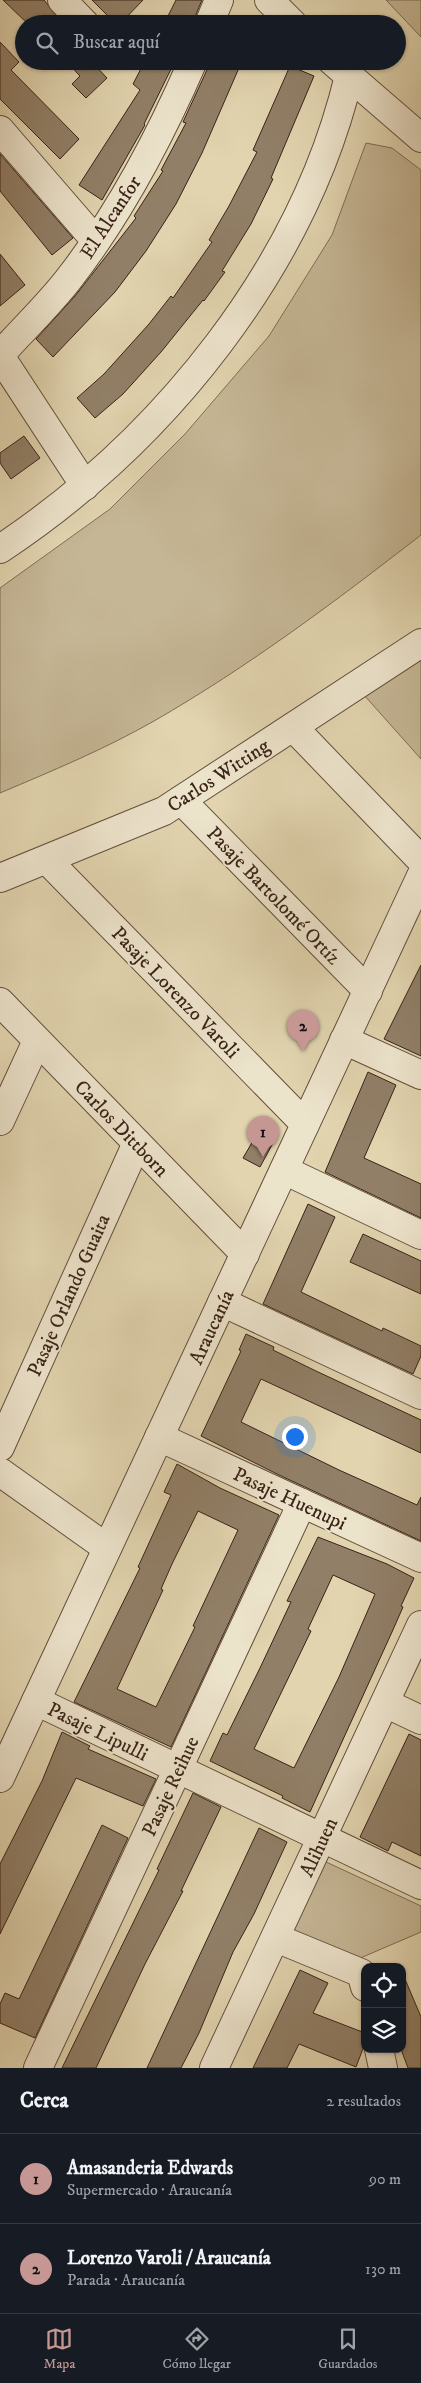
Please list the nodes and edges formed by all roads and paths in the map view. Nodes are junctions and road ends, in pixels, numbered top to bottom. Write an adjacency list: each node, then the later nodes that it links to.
1 (62, 0): 4 (street)
2 (219, 0): 5 (street)
3 (269, 0): 6 (street)
4 (76, 15)
5 (213, 15)
6 (284, 15)
7 (189, 70): 12 (street, El Alcanfor)
8 (340, 70): 14 (street)
9 (341, 70): 11 (street)
10 (0, 130): 12 (street)
11 (421, 138)
12 (96, 241): 13 (street, El Alcanfor)
13 (0, 356): 14 (street)
14 (85, 486): 15 (street)
15 (0, 549)
16 (421, 643): 17 (street, Carlos Witting)
17 (293, 727): 18 (street, Carlos Witting); 20 (street)
18 (181, 800): 19 (street, Carlos Witting); 23 (street, Pasaje Bartolomé Ortíz)
19 (47, 860): 22 (street, Carlos Witting); 29 (street, Pasaje Lorenzo Varoli)
20 (421, 860)
21 (421, 876): 23 (street, Araucanía)
22 (0, 878)
23 (368, 991): 25 (street, Araucanía)
24 (0, 1002): 26 (street, Carlos Dittborn)
25 (344, 1040): 27 (street); 29 (street, Araucanía)
26 (37, 1041): 28 (street); 30 (street, Carlos Dittborn)
27 (421, 1075)
28 (0, 1121)
29 (305, 1124): 31 (street, Araucanía)
30 (137, 1143): 33 (street, Carlos Dittborn); 37 (street, Pasaje Orlando Guaita)
31 (284, 1170): 32 (street); 33 (street, Araucanía)
32 (421, 1235)
33 (244, 1254): 34 (street, Araucanía)
34 (222, 1302): 35 (street); 36 (street, Araucanía)
35 (421, 1395)
36 (159, 1437): 39 (street, Pasaje Huenupi); 40 (street, Araucanía)
37 (0, 1447)
38 (0, 1472): 40 (street)
39 (302, 1503): 41 (street, Pasaje Huenupi); 46 (street, Pasaje Reihue)
40 (107, 1548): 43 (street, Araucanía)
41 (421, 1558)
42 (421, 1625): 44 (street, Alihuen)
43 (36, 1701): 46 (street, Pasaje Lipulli); 47 (street, Araucanía)
44 (385, 1703): 45 (street); 48 (street, Alihuen)
45 (421, 1720)
46 (178, 1769): 48 (street, Pasaje Lipulli); 53 (street, Pasaje Reihue)
47 (0, 1778)
48 (322, 1838): 49 (street, Pasaje Lipulli); 50 (street, Alihuen)
49 (421, 1885)
50 (276, 1938): 51 (street); 54 (street, Alihuen)
51 (361, 1973)
52 (380, 2053): 55 (street)
53 (38, 2068)
54 (214, 2068)
55 (383, 2068)

